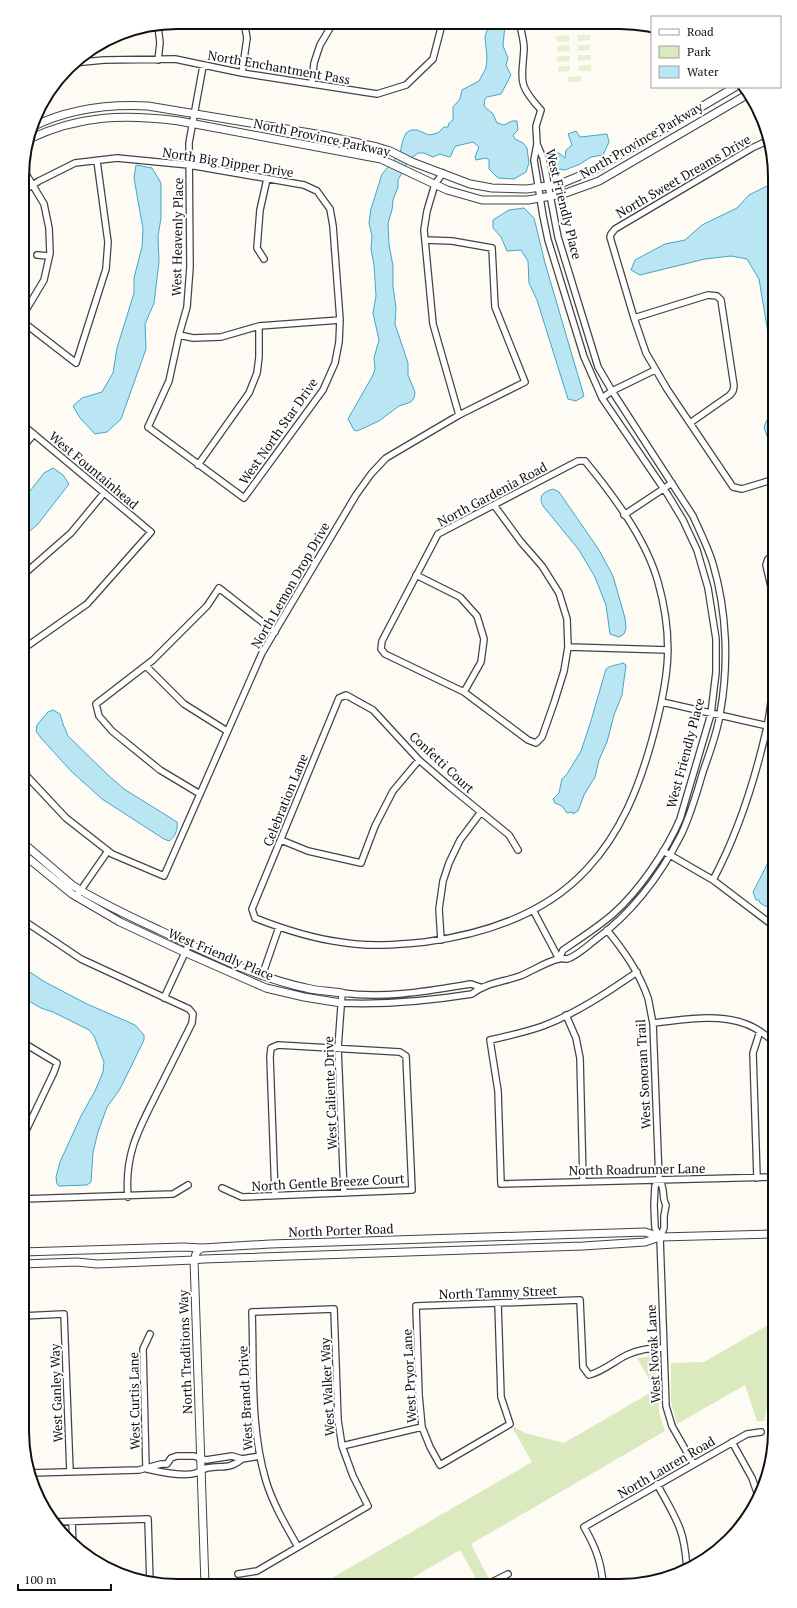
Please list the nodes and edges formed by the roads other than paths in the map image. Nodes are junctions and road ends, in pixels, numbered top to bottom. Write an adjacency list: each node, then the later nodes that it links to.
1 (245, 29): 10 (street)
2 (329, 29): 11 (street)
3 (441, 29): 11 (street, North Enchantment Pass)
4 (521, 29): 21 (street)
5 (158, 30): 6 (street)
6 (158, 60): 7 (street, North Enchantment Pass); 9 (street, North Enchantment Pass)
7 (89, 61): 8 (street, North Enchantment Pass)
8 (85, 62)
9 (203, 66): 10 (street, North Enchantment Pass); 16 (street, West Heavenly Place)
10 (242, 73): 11 (street, North Enchantment Pass)
11 (312, 84)
12 (733, 88): 29 (street, North Province Parkway)
13 (742, 93): 15 (street)
14 (744, 96): 15 (street, North Province Parkway)
15 (732, 102): 32 (street, North Province Parkway)
16 (194, 114): 17 (street, West Heavenly Place); 18 (street, North Province Parkway); 24 (street, North Province Parkway)
17 (192, 123): 19 (street, North Province Parkway); 23 (street, West Heavenly Place); 28 (street, North Province Parkway)
18 (39, 124)
19 (35, 137)
20 (764, 142): 40 (street, North Sweet Dreams Drive)
21 (537, 144): 29 (street, West Friendly Place); 31 (street, West Friendly Place)
22 (97, 161): 23 (street, North Big Dipper Drive); 27 (street, North Big Dipper Drive); 43 (street)
23 (189, 165): 26 (street, North Big Dipper Drive); 44 (street, West Heavenly Place)
24 (443, 173): 28 (street); 31 (street, North Province Parkway)
25 (29, 177): 27 (street)
26 (267, 179): 34 (street, North Big Dipper Drive); 38 (street)
27 (34, 184): 30 (street, North Big Dipper Drive); 37 (street)
28 (435, 184): 33 (street, North Province Parkway); 35 (street)
29 (548, 186): 31 (street, North Province Parkway); 32 (street, West Friendly Place)
30 (29, 187)
31 (538, 188): 33 (street, West Friendly Place)
32 (550, 197): 33 (street, North Province Parkway); 46 (street, West Friendly Place)
33 (540, 199): 47 (street, West Friendly Place)
34 (330, 209): 41 (street, West North Star Drive)
35 (425, 240): 48 (street); 48 (street, North Lemon Drop Drive)
36 (37, 255): 37 (street)
37 (49, 256): 39 (street)
38 (264, 259)
39 (29, 306)
40 (634, 318): 45 (street); 49 (street)
41 (340, 320): 42 (street); 53 (street, West North Star Drive)
42 (259, 326): 44 (street); 53 (street)
43 (29, 327)
44 (179, 335): 53 (street, West Heavenly Place)
45 (655, 370): 46 (street); 49 (street)
46 (612, 391): 47 (street); 55 (street, West Friendly Place)
47 (602, 398): 56 (street, West Friendly Place)
48 (459, 415): 64 (street, North Lemon Drop Drive)
49 (690, 423): 54 (street)
50 (29, 430): 51 (street, West Fountainhead)
51 (34, 434): 52 (street); 57 (street, West Fountainhead)
52 (29, 440)
53 (198, 464)
54 (768, 481)
55 (672, 483): 56 (street); 73 (street, West Friendly Place)
56 (664, 489): 59 (street); 72 (street, West Friendly Place)
57 (104, 493): 61 (street); 65 (street, West Fountainhead)
58 (494, 505): 59 (street, North Gardenia Road); 63 (street, North Gardenia Road); 66 (street)
59 (624, 515): 67 (street)
60 (768, 559): 62 (street)
61 (29, 570)
62 (768, 574)
63 (416, 575): 69 (street); 69 (street, North Gardenia Road)
64 (275, 632): 68 (street); 75 (street, North Lemon Drop Drive)
65 (29, 645)
66 (568, 647): 67 (street); 69 (street)
67 (668, 650): 71 (street)
68 (146, 666): 75 (street); 78 (street)
69 (464, 692)
70 (346, 695): 76 (street, Confetti Court); 80 (street, Celebration Lane)
71 (662, 702): 72 (street); 90 (street)
72 (711, 714): 73 (street); 84 (street, West Friendly Place)
73 (720, 716): 74 (street); 85 (street, West Friendly Place)
74 (768, 726): 87 (street)
75 (227, 731): 78 (street, North Lemon Drop Drive)
76 (419, 760): 79 (street, Confetti Court); 80 (street)
77 (29, 778): 83 (street)
78 (200, 794): 83 (street, North Lemon Drop Drive)
79 (481, 812): 82 (street, Confetti Court); 95 (street)
80 (281, 840): 93 (street, Celebration Lane)
81 (29, 848): 88 (street, West Friendly Place)
82 (518, 850)
83 (108, 851): 88 (street)
84 (663, 851): 85 (street); 98 (street, West Friendly Place)
85 (670, 855): 87 (street); 94 (street, West Friendly Place)
86 (29, 859): 89 (street, West Friendly Place)
87 (713, 880): 91 (street)
88 (80, 890): 89 (street); 96 (street, West Friendly Place)
89 (76, 897): 97 (street, West Friendly Place)
90 (532, 910): 95 (street); 98 (street)
91 (768, 921)
92 (29, 925): 103 (street)
93 (279, 927): 95 (street); 100 (street)
94 (607, 930): 98 (street, West Friendly Place); 99 (street, West Sonoran Trail)
95 (441, 940)
96 (189, 944): 97 (street); 100 (street, West Friendly Place)
97 (184, 952): 103 (street); 104 (street, West Friendly Place)
98 (559, 959): 101 (street, West Friendly Place)
99 (636, 972): 105 (street); 106 (street, West Sonoran Trail)
100 (262, 976): 102 (street, West Friendly Place)
101 (480, 987): 102 (street, West Friendly Place); 104 (street, West Friendly Place)
102 (342, 993): 104 (street, West Caliente Drive)
103 (164, 998): 120 (street)
104 (341, 1002): 110 (street, West Caliente Drive)
105 (566, 1015): 115 (street); 115 (street, North Roadrunner Lane)
106 (653, 1023): 107 (street); 114 (street, West Sonoran Trail)
107 (760, 1031): 108 (street); 113 (street)
108 (768, 1037)
109 (29, 1046): 111 (street)
110 (338, 1048): 118 (street, West Caliente Drive); 118 (street, North Gentle Breeze Court); 119 (street)
111 (29, 1124)
112 (768, 1177): 113 (street, North Roadrunner Lane)
113 (756, 1178): 114 (street, North Roadrunner Lane)
114 (659, 1180): 115 (street, North Roadrunner Lane); 123 (street, West Sonoran Trail); 123 (street, West Sonoran Trail)
115 (583, 1182)
116 (188, 1185): 120 (street)
117 (222, 1188): 119 (street, North Gentle Breeze Court)
118 (344, 1193): 119 (street, North Gentle Breeze Court)
119 (275, 1195)
120 (128, 1196): 121 (street)
121 (29, 1199)
122 (768, 1234): 123 (street, North Porter Road)
123 (660, 1238): 124 (street, North Porter Road); 126 (street, North Porter Road); 133 (street, West Novak Lane)
124 (202, 1248): 125 (street, North Porter Road); 126 (street)
125 (29, 1252)
126 (194, 1260): 127 (street, North Porter Road); 139 (street, North Traditions Way)
127 (29, 1264)
128 (498, 1303): 129 (street, North Tammy Street); 133 (street, North Tammy Street); 134 (street, West Pryor Lane)
129 (416, 1306): 134 (street, West Pryor Lane)
130 (252, 1312): 137 (street, West Walker Way); 138 (street, West Brandt Drive)
131 (29, 1316): 144 (street, West Ganley Way)
132 (150, 1334): 142 (street, West Curtis Lane)
133 (664, 1348): 141 (street, West Novak Lane)
134 (422, 1426): 137 (street)
135 (761, 1432): 136 (street, North Lauren Road)
136 (732, 1442): 141 (street, North Lauren Road); 147 (street)
137 (342, 1446): 151 (street, West Walker Way)
138 (260, 1456): 140 (street); 151 (street, West Brandt Drive)
139 (201, 1458): 140 (street); 142 (street); 143 (street, North Traditions Way)
140 (242, 1459): 143 (street)
141 (693, 1463): 146 (street, North Lauren Road)
142 (146, 1468): 143 (street); 144 (street)
143 (201, 1471): 156 (street, North Traditions Way)
144 (70, 1472): 145 (street)
145 (35, 1474)
146 (657, 1484): 152 (street); 158 (street, North Lauren Road)
147 (756, 1490)
148 (61, 1522): 149 (street)
149 (72, 1522): 150 (street); 155 (street)
150 (73, 1537)
151 (298, 1547): 153 (street)
152 (686, 1564)
153 (238, 1574)
154 (508, 1574): 157 (street)
155 (150, 1576)
156 (204, 1579)
157 (498, 1579)
158 (602, 1579)

